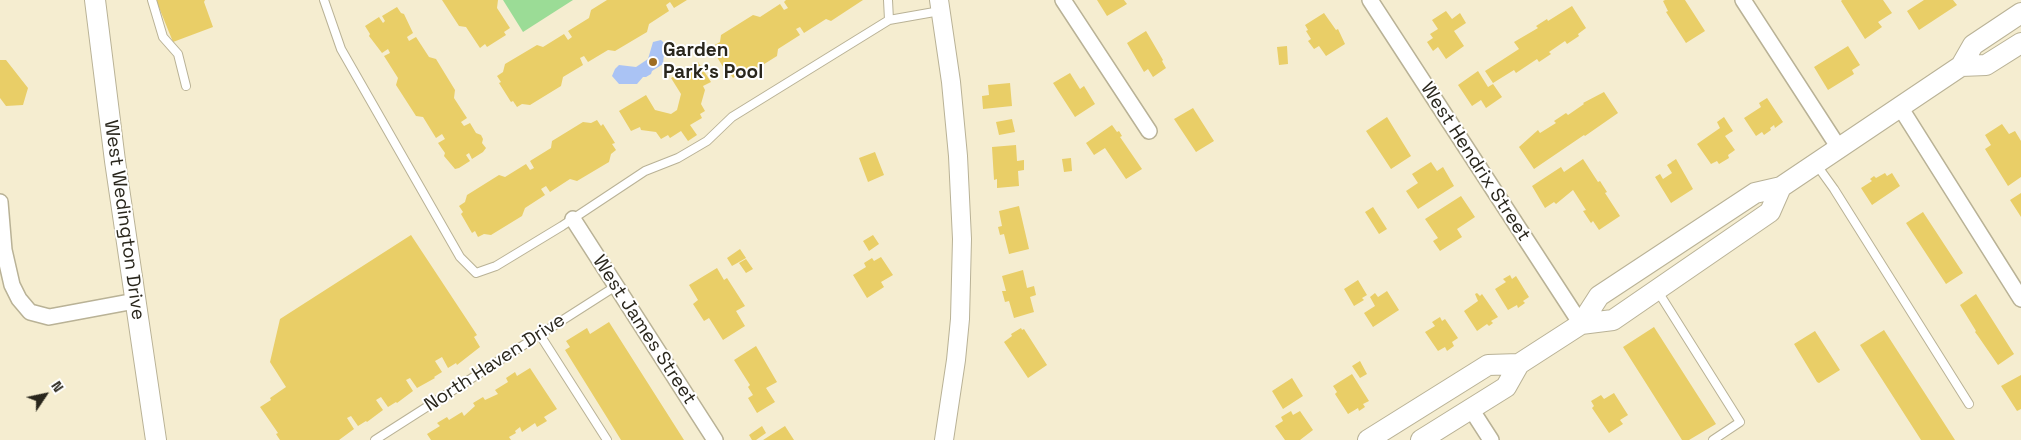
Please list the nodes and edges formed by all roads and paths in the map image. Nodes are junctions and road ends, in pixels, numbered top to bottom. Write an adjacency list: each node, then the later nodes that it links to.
1 (95, 0): 24 (main road, West Wedington Drive)
2 (152, 0): 13 (lane)
3 (324, 0): 20 (lane)
4 (888, 0): 10 (lane)
5 (1063, 0): 15 (street)
6 (1370, 0): 25 (street, West Hendrix Street)
7 (1743, 0): 16 (street)
8 (940, 5): 10 (lane); 34 (street)
9 (2021, 13): 12 (main road)
10 (889, 20): 20 (lane)
11 (2021, 43): 12 (main road)
12 (1961, 66): 14 (main road)
13 (186, 86)
14 (1900, 107): 16 (main road); 23 (street)
15 (1149, 132)
16 (1839, 148): 17 (main road)
17 (1816, 164): 18 (main road); 28 (lane)
18 (1781, 187): 22 (main road); 25 (main road)
19 (0, 202): 24 (street)
20 (573, 219): 21 (street, West James Street)
21 (616, 286): 26 (lane, North Haven Drive); 33 (street, West James Street)
22 (1657, 290): 25 (main road); 38 (lane)
23 (2021, 299)
24 (135, 301): 30 (main road, West Wedington Drive)
25 (1582, 324): 27 (main road)
26 (540, 334): 31 (lane, North Haven Drive); 32 (lane)
27 (1519, 364): 29 (main road); 35 (main road)
28 (1969, 404)
29 (1471, 409): 36 (main road); 37 (street)
30 (156, 440)
31 (374, 440)
32 (607, 440)
33 (715, 440)
34 (944, 440)
35 (1368, 440)
36 (1421, 440)
37 (1491, 440)
38 (1713, 440)

